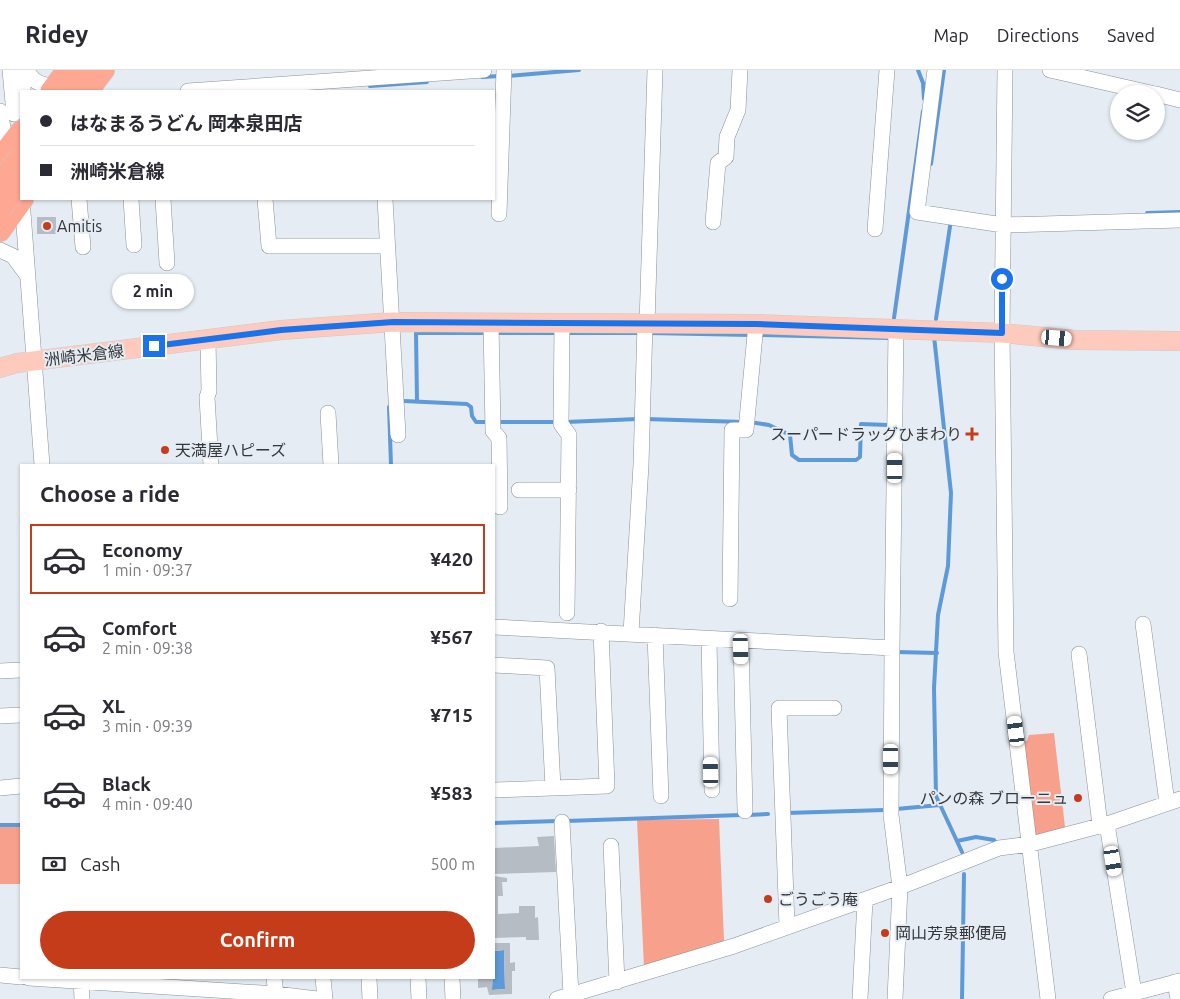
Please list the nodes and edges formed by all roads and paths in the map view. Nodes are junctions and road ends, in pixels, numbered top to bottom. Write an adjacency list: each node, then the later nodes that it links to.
1 (10, 70): 24 (street)
2 (25, 70): 15 (street); 18 (street)
3 (84, 70): 15 (highway)
4 (104, 70): 19 (highway)
5 (120, 70): 20 (highway)
6 (484, 70): 14 (street)
7 (655, 70): 52 (street)
8 (740, 70): 39 (street)
9 (887, 70): 41 (street)
10 (935, 70): 40 (street)
11 (1005, 70): 40 (street)
12 (1050, 70): 16 (street)
13 (504, 74): 37 (street)
14 (381, 80): 17 (street)
15 (60, 85)
16 (1116, 85)
17 (257, 88): 21 (street)
18 (23, 90)
19 (89, 90)
20 (105, 90)
21 (211, 90)
22 (1165, 96): 23 (street)
23 (1180, 100)
24 (12, 119): 25 (highway); 25 (street)
25 (9, 154): 26 (highway, bridge); 27 (street)
26 (0, 183)
27 (20, 190)
28 (20, 197): 36 (highway, bridge)
29 (20, 199): 42 (highway)
30 (22, 200): 48 (street)
31 (80, 200): 45 (street)
32 (131, 200): 43 (street)
33 (163, 200): 47 (street)
34 (265, 200): 44 (street)
35 (384, 200): 44 (street)
36 (0, 210)
37 (499, 214)
38 (1180, 220): 40 (street)
39 (713, 222)
40 (1003, 226): 55 (street)
41 (875, 229)
42 (0, 230)
43 (134, 245)
44 (384, 246): 49 (street)
45 (83, 247)
46 (0, 250): 48 (street)
47 (167, 262)
48 (27, 275): 58 (street)
49 (393, 322): 50 (main road, 洲崎米倉線); 56 (main road, 洲崎米倉線); 61 (street)
50 (491, 323): 51 (main road, 洲崎米倉線); 65 (street)
51 (562, 324): 52 (main road, 洲崎米倉線); 67 (street)
52 (646, 328): 54 (main road, 洲崎米倉線); 74 (street)
53 (896, 329): 54 (main road, 洲崎米倉線); 55 (main road, 洲崎米倉線); 78 (street)
54 (755, 332): 69 (street)
55 (1002, 333): 57 (main road, 洲崎米倉線); 96 (street)
56 (208, 339): 58 (main road, 洲崎米倉線); 63 (street)
57 (1180, 341)
58 (33, 362): 59 (main road, 洲崎米倉線); 62 (street)
59 (2, 366)
60 (328, 413): 64 (street)
61 (398, 435)
62 (42, 464)
63 (211, 464)
64 (331, 464)
65 (497, 465): 68 (street)
66 (518, 490): 67 (street)
67 (569, 490): 70 (street)
68 (500, 507)
69 (730, 599)
70 (568, 613)
71 (1143, 624): 92 (street)
72 (495, 628): 73 (street)
73 (601, 632): 74 (street); 88 (street)
74 (631, 633): 75 (street)
75 (655, 639): 76 (street); 91 (street)
76 (709, 642): 77 (street); 90 (street)
77 (741, 644): 78 (street); 93 (street)
78 (892, 648): 98 (street)
79 (1079, 654): 95 (street)
80 (495, 665): 88 (street)
81 (20, 670): 82 (street)
82 (0, 671)
83 (834, 708): 100 (street)
84 (20, 715): 85 (street)
85 (0, 716)
86 (20, 786): 87 (street)
87 (0, 788)
88 (553, 788): 89 (street)
89 (495, 790)
90 (712, 790)
91 (661, 796)
92 (1173, 801): 95 (street)
93 (745, 812)
94 (562, 822): 116 (street)
95 (1103, 825): 96 (street); 114 (street)
96 (1031, 844): 98 (street); 125 (street)
97 (611, 846): 110 (street)
98 (900, 886): 99 (street); 124 (street)
99 (865, 900): 100 (street); 123 (street)
100 (787, 926): 110 (street)
101 (0, 975): 102 (street)
102 (20, 977)
103 (55, 979): 109 (street)
104 (274, 979): 115 (street)
105 (323, 979): 119 (street)
106 (369, 979): 120 (street)
107 (418, 979): 121 (street)
108 (452, 979): 122 (street)
109 (81, 980): 112 (street); 117 (street)
110 (617, 982): 116 (street)
111 (1177, 982): 114 (street); 127 (street)
112 (187, 983): 113 (street)
113 (244, 985): 115 (street)
114 (1134, 993): 126 (street)
115 (276, 994): 118 (street)
116 (564, 997)
117 (82, 999)
118 (317, 999)
119 (325, 999)
120 (370, 999)
121 (419, 999)
122 (453, 999)
123 (860, 999)
124 (895, 999)
125 (1048, 999)
126 (1111, 999)
127 (1178, 999)

